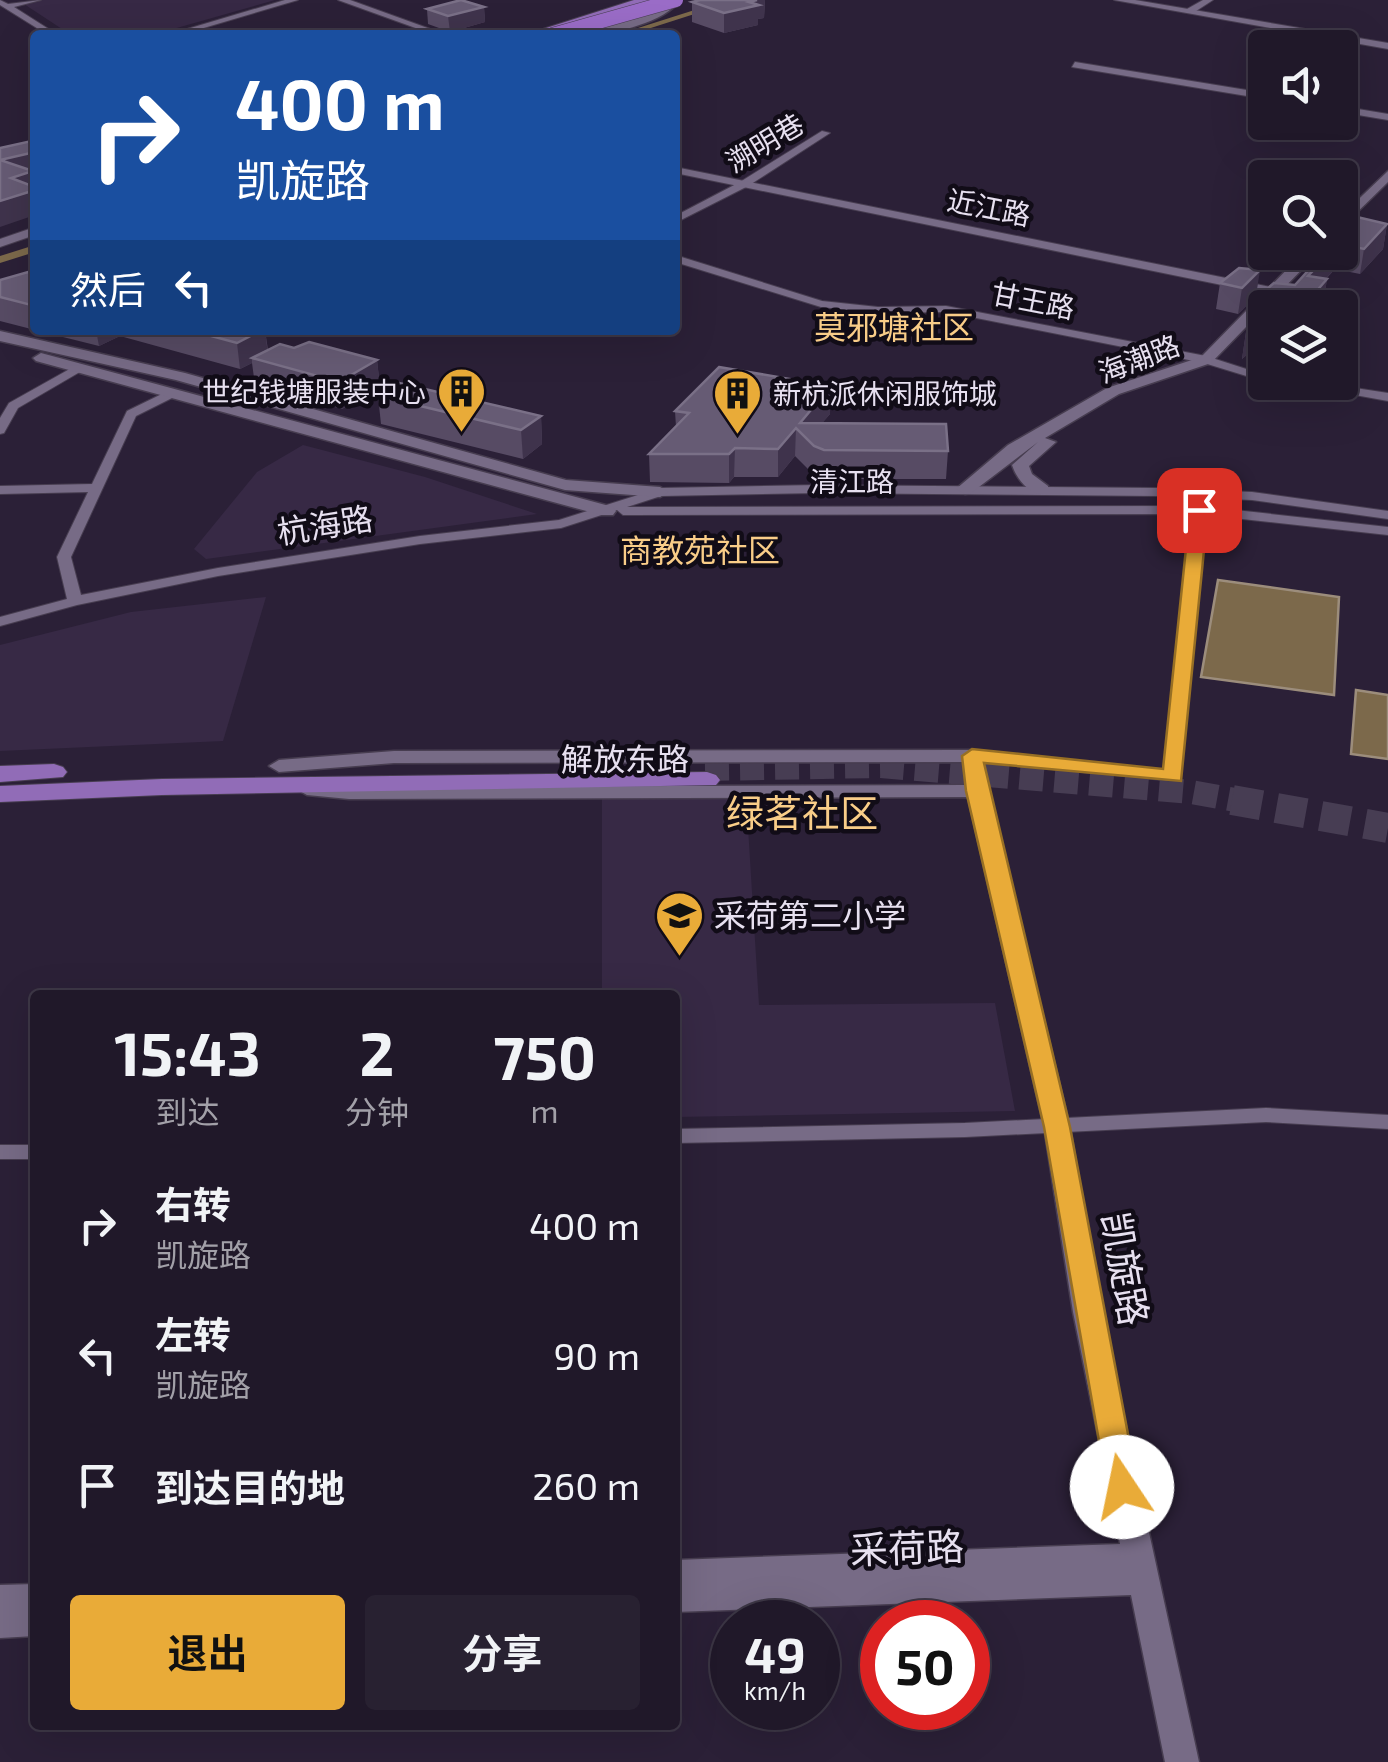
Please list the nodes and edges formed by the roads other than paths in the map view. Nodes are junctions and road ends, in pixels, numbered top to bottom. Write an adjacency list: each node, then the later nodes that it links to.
1 (38, 0): 8 (street)
2 (294, 0): 12 (street)
3 (342, 0): 13 (street)
4 (648, 0): 14 (main road)
5 (1119, 0): 9 (street)
6 (1208, 0): 9 (street)
7 (670, 1): 10 (main road); 15 (highway, bridge); 16 (highway, bridge); 19 (main road)
8 (4, 4): 11 (street)
9 (1190, 10): 20 (street)
10 (621, 19): 17 (main road); 18 (highway)
11 (46, 30)
12 (188, 30)
13 (429, 30)
14 (550, 30)
15 (554, 30)
16 (569, 30)
17 (582, 30)
18 (588, 30)
19 (602, 30)
20 (1388, 46)
21 (1075, 65): 22 (street)
22 (1248, 93)
23 (1358, 112): 24 (street)
24 (1388, 117)
25 (826, 133): 28 (street, 溯明巷)
26 (680, 171): 28 (street, 近江路)
27 (1388, 174): 30 (main road)
28 (744, 184): 31 (street, 溯明巷); 40 (street, 近江路)
29 (1388, 195): 32 (main road)
30 (1358, 206)
31 (680, 217)
32 (1358, 226)
33 (30, 233): 34 (street)
34 (0, 243)
35 (680, 260): 45 (street, 甘王路)
36 (1298, 270): 38 (main road, 海潮路)
37 (1315, 270): 39 (main road, 海潮路)
38 (1283, 290)
39 (1297, 290)
40 (1248, 293)
41 (1248, 328): 45 (main road, 海潮路)
42 (0, 336): 60 (main road, 清江路)
43 (1248, 336): 45 (main road, 海潮路)
44 (0, 348): 46 (main road, 清江路)
45 (1214, 363): 47 (street, 甘王路); 54 (main road, 海潮路); 55 (main road, 海潮路)
46 (79, 369): 49 (main road, 清江路); 52 (street)
47 (1248, 373)
48 (1358, 392): 51 (street)
49 (170, 394): 56 (street); 62 (main road, 清江路)
50 (0, 397): 52 (street)
51 (1388, 397)
52 (21, 402): 53 (street)
53 (0, 430)
54 (1020, 466): 55 (main road); 59 (main road)
55 (982, 477): 57 (main road, 海潮路)
56 (96, 488): 58 (street); 65 (street)
57 (964, 489): 59 (street, 清江路); 60 (street, 清江路)
58 (0, 490)
59 (1042, 490): 63 (street, 清江路)
60 (660, 492): 62 (street, 杭海路)
61 (1199, 510): 62 (street, 清江路); 64 (street, 清江路); 67 (street)
62 (607, 511): 65 (street, 杭海路)
63 (1388, 515)
64 (1388, 531)
65 (75, 600): 66 (street, 杭海路)
66 (0, 622)
67 (972, 756): 70 (main road, 解放东路); 71 (main road, 凯旋路)
68 (0, 774): 70 (main road, 解放东路)
69 (706, 774): 70 (main road, 解放东路)
70 (277, 776): 71 (main road, 解放东路); 72 (main road, 解放东路)
71 (977, 791): 74 (main road, 凯旋路)
72 (0, 794)
73 (1388, 1122): 74 (street)
74 (1057, 1127): 75 (street); 78 (main road, 凯旋路)
75 (680, 1136)
76 (0, 1152): 77 (street)
77 (30, 1152)
78 (1139, 1569): 79 (main road, 采荷路); 81 (main road, 采荷路); 85 (main road, 凯旋路)
79 (680, 1574)
80 (30, 1598): 82 (main road)
81 (680, 1598)
82 (0, 1599)
83 (30, 1622): 84 (main road)
84 (0, 1624)
85 (1182, 1762)

